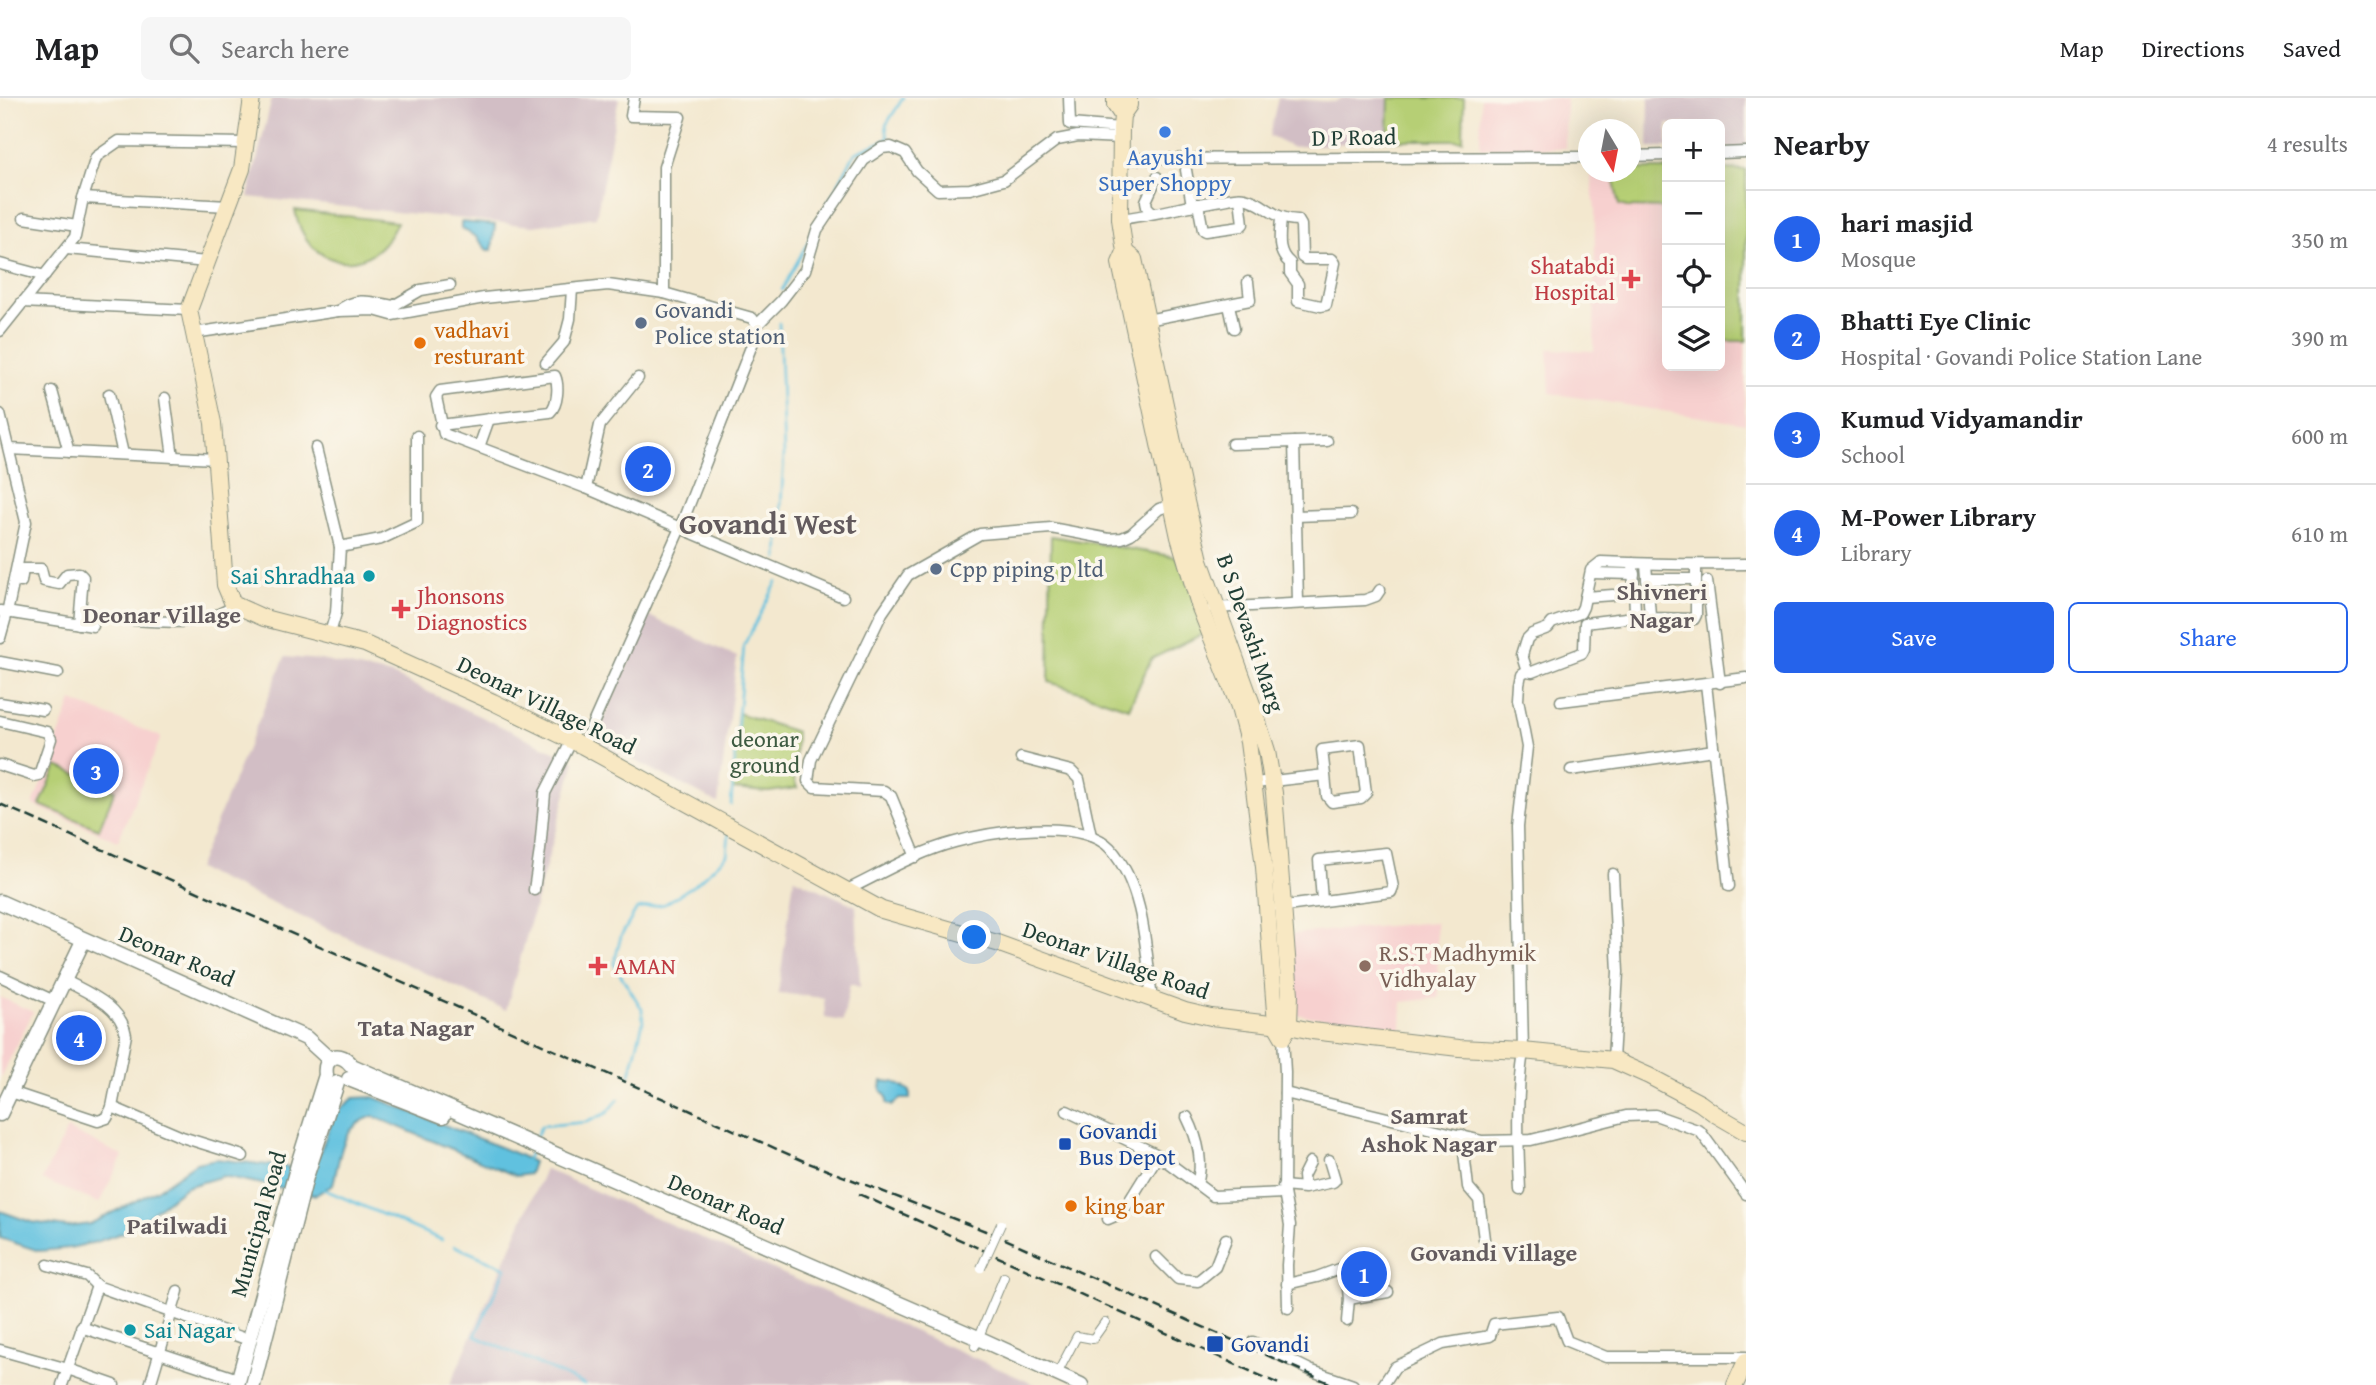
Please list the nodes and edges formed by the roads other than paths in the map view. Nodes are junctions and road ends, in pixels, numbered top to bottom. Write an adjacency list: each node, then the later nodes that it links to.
1 (252, 98): 7 (main road)
2 (634, 98): 33 (street)
3 (1069, 98): 6 (street)
4 (1115, 98): 6 (main road, B S Devashi Marg)
5 (1129, 98): 6 (main road, B S Devashi Marg)
6 (1121, 127): 13 (main road, B S Devashi Marg); 40 (street)
7 (245, 143): 16 (street); 19 (main road)
8 (1746, 152): 9 (street)
9 (1725, 153)
10 (1662, 155): 11 (street)
11 (1641, 156)
12 (1578, 157): 13 (street, D P Road)
13 (1120, 159): 23 (main road, B S Devashi Marg)
14 (1186, 170): 18 (street)
15 (1157, 177): 20 (street)
16 (83, 198): 19 (street); 24 (street)
17 (1240, 198): 18 (street); 18 (street); 22 (street)
18 (1195, 204): 20 (street)
19 (228, 206): 27 (main road)
20 (1153, 213): 23 (street)
21 (24, 218): 24 (street)
22 (1281, 218): 22 (street)
23 (1120, 219): 26 (main road, B S Devashi Marg)
24 (78, 226): 25 (street)
25 (67, 249): 27 (street); 29 (street)
26 (1125, 251): 39 (main road, B S Devashi Marg); 64 (main road, B S Devashi Marg)
27 (207, 262): 36 (main road)
28 (0, 264): 29 (street)
29 (45, 276): 34 (street)
30 (1248, 282): 35 (street)
31 (450, 285): 37 (street)
32 (572, 289): 33 (street); 37 (street); 44 (street)
33 (664, 293): 40 (street)
34 (22, 302): 36 (street); 38 (street)
35 (1229, 305): 39 (street); 41 (street)
36 (189, 310): 43 (main road)
37 (338, 311): 43 (street)
38 (5, 316): 42 (street)
39 (1147, 320): 64 (main road, B S Devashi Marg)
40 (757, 325): 67 (street)
41 (1234, 328)
42 (0, 331)
43 (194, 334): 62 (main road)
44 (546, 363)
45 (638, 378): 63 (street)
46 (52, 391): 59 (street)
47 (109, 394): 60 (street)
48 (165, 398): 61 (street)
49 (0, 414): 58 (street)
50 (489, 419): 51 (street); 51 (street); 56 (street)
51 (440, 425): 56 (street)
52 (417, 436): 68 (street)
53 (1294, 442): 54 (street); 55 (street); 66 (street)
54 (1327, 442)
55 (1232, 444)
56 (479, 447): 63 (street)
57 (316, 448): 68 (street)
58 (9, 449): 59 (street); 84 (street)
59 (69, 452): 60 (street)
60 (123, 454): 61 (street)
61 (173, 457): 62 (street)
62 (216, 459): 81 (main road)
63 (586, 488): 67 (street)
64 (1178, 503): 82 (main road, B S Devashi Marg); 83 (main road, B S Devashi Marg); 110 (street)
65 (1351, 514): 66 (street)
66 (1296, 516): 80 (street)
67 (680, 528): 78 (street); 101 (street)
68 (340, 547): 89 (street)
69 (1650, 564): 71 (street); 72 (street); 73 (street)
70 (1746, 564): 71 (street)
71 (1696, 565): 74 (street)
72 (1634, 569): 79 (street); 85 (street)
73 (1651, 579): 74 (street); 74 (street)
74 (1702, 580): 95 (street)
75 (1380, 590): 80 (street)
76 (1613, 595): 79 (street)
77 (18, 597): 87 (street)
78 (843, 597)
79 (1585, 597): 85 (street)
80 (1298, 603): 82 (street)
81 (235, 605): 86 (street); 89 (main road, Deonar Village Road)
82 (1218, 607): 83 (street); 107 (main road, B S Devashi Marg)
83 (1200, 608): 108 (main road, B S Devashi Marg)
84 (4, 612): 87 (street); 90 (street)
85 (1583, 618): 92 (street); 92 (street)
86 (118, 619)
87 (79, 624): 88 (street)
88 (93, 626)
89 (330, 634): 101 (main road, Deonar Village Road)
90 (0, 638)
91 (0, 662): 93 (street)
92 (1527, 670): 126 (street)
93 (58, 673)
94 (1746, 678): 95 (street)
95 (1720, 683): 96 (street)
96 (1706, 684): 97 (street); 102 (street)
97 (1561, 701)
98 (0, 703): 99 (street)
99 (43, 710)
100 (0, 721): 104 (street)
101 (577, 743): 113 (street); 114 (main road, Deonar Village Road)
102 (1714, 750): 105 (street); 112 (street)
103 (1021, 758): 109 (street)
104 (0, 765)
105 (1571, 770)
106 (1325, 775): 106 (street); 107 (street)
107 (1272, 782): 108 (street); 117 (main road, B S Devashi Marg)
108 (1255, 783): 118 (main road, B S Devashi Marg)
109 (1091, 836): 110 (street); 124 (street)
110 (916, 857): 114 (street)
111 (1613, 874): 128 (street)
112 (1728, 886)
113 (534, 890)
114 (847, 890): 124 (main road, Deonar Village Road)
115 (1322, 901): 115 (street); 117 (street)
116 (0, 902): 119 (street, Deonar Road)
117 (1283, 906): 118 (street); 122 (main road, B S Devashi Marg)
118 (1266, 909): 122 (main road, B S Devashi Marg)
119 (83, 941): 121 (street); 127 (street, Deonar Road)
120 (0, 976): 123 (street)
121 (64, 980): 123 (street); 133 (street)
122 (1282, 994): 125 (main road, B S Devashi Marg)
123 (54, 1000): 130 (street)
124 (1152, 1000): 125 (main road, Deonar Village Road)
125 (1283, 1029): 126 (main road, Deonar Village Road); 131 (street, B S Devashi Marg)
126 (1523, 1051): 128 (main road, Deonar Village Road); 140 (street)
127 (330, 1059): 129 (street, Municipal Road); 129 (street, Deonar Road)
128 (1613, 1060): 132 (main road, Deonar Village Road)
129 (341, 1076): 150 (street, Municipal Road); 170 (street, Deonar Road)
130 (11, 1092): 133 (street); 135 (street)
131 (1285, 1093): 139 (street); 144 (street, B S Devashi Marg)
132 (1700, 1103): 137 (main road); 138 (main road)
133 (112, 1107): 142 (street)
134 (1067, 1111): 141 (street)
135 (0, 1114)
136 (1187, 1117): 145 (street)
137 (1746, 1121)
138 (1746, 1132)
139 (1462, 1135): 140 (street); 154 (street)
140 (1517, 1140): 148 (street); 149 (street)
141 (1158, 1155): 145 (street); 151 (street)
142 (243, 1156)
143 (1329, 1160): 146 (street)
144 (1283, 1170): 146 (street); 147 (street, B S Devashi Marg)
145 (1196, 1184): 147 (street)
146 (1304, 1187): 147 (street)
147 (1284, 1190): 159 (street, B S Devashi Marg)
148 (1520, 1190)
149 (1746, 1194)
150 (295, 1197): 169 (street, Municipal Road); 181 (street, Municipal Road)
151 (1108, 1219)
152 (1001, 1224): 157 (street, bridge)
153 (1226, 1239): 155 (street)
154 (1484, 1239)
155 (1156, 1257)
156 (48, 1265): 160 (street)
157 (981, 1268)
158 (1004, 1278): 170 (street)
159 (1287, 1284): 163 (street); 164 (street, B S Devashi Marg)
160 (97, 1286): 165 (street); 168 (street)
161 (178, 1291): 165 (street)
162 (1388, 1292): 163 (street)
163 (1349, 1299): 166 (street)
164 (1288, 1308)
165 (172, 1311): 169 (street); 173 (street)
166 (1347, 1321)
167 (1105, 1322): 176 (street)
168 (82, 1327): 173 (street); 175 (street)
169 (249, 1340): 177 (street, Municipal Road)
170 (977, 1342): 176 (street, Deonar Road)
171 (1253, 1342): 183 (street)
172 (0, 1350): 175 (street)
173 (160, 1354): 177 (street); 180 (street)
174 (1746, 1359): 184 (street); 185 (main road)
175 (68, 1369): 178 (street); 179 (street)
176 (1059, 1380): 182 (street, Deonar Road)
177 (238, 1382)
178 (62, 1385)
179 (114, 1385)
180 (150, 1385)
181 (253, 1385)
182 (1081, 1385)
183 (1353, 1385)
184 (1383, 1385)
185 (1735, 1385)

